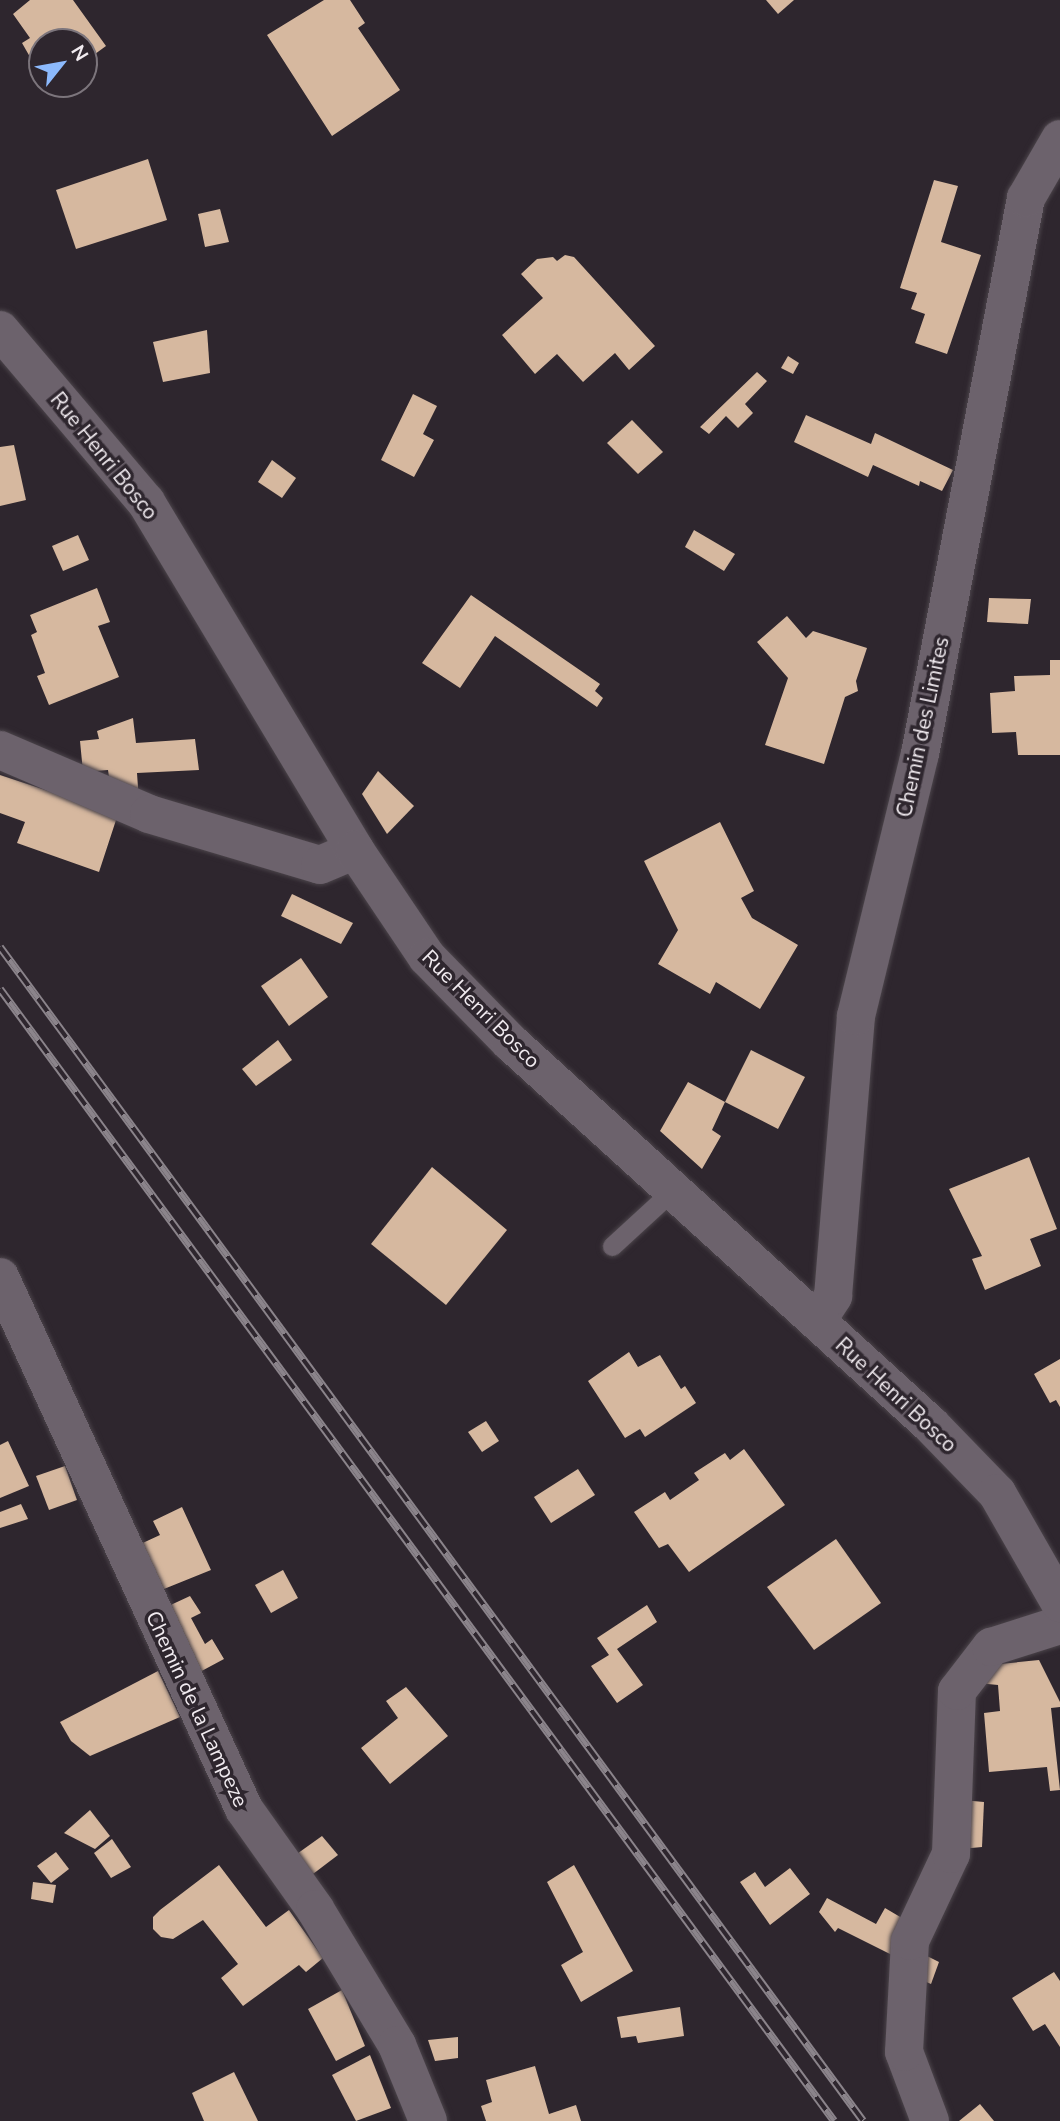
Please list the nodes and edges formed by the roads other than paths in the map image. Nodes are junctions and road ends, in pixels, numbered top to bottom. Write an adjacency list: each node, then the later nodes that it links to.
1 (1060, 139): 8 (street, Chemin des Limites)
2 (0, 330): 4 (street, Rue Henri Bosco)
3 (0, 750): 4 (street)
4 (355, 850): 5 (street, Rue Henri Bosco)
5 (673, 1190): 6 (lane); 8 (street, Rue Henri Bosco)
6 (612, 1246)
7 (0, 1277): 11 (street, Chemin de la Lampeze)
8 (817, 1321): 9 (street, Rue Henri Bosco)
9 (1060, 1603)
10 (1060, 1625): 12 (street)
11 (428, 2121)
12 (930, 2121)

